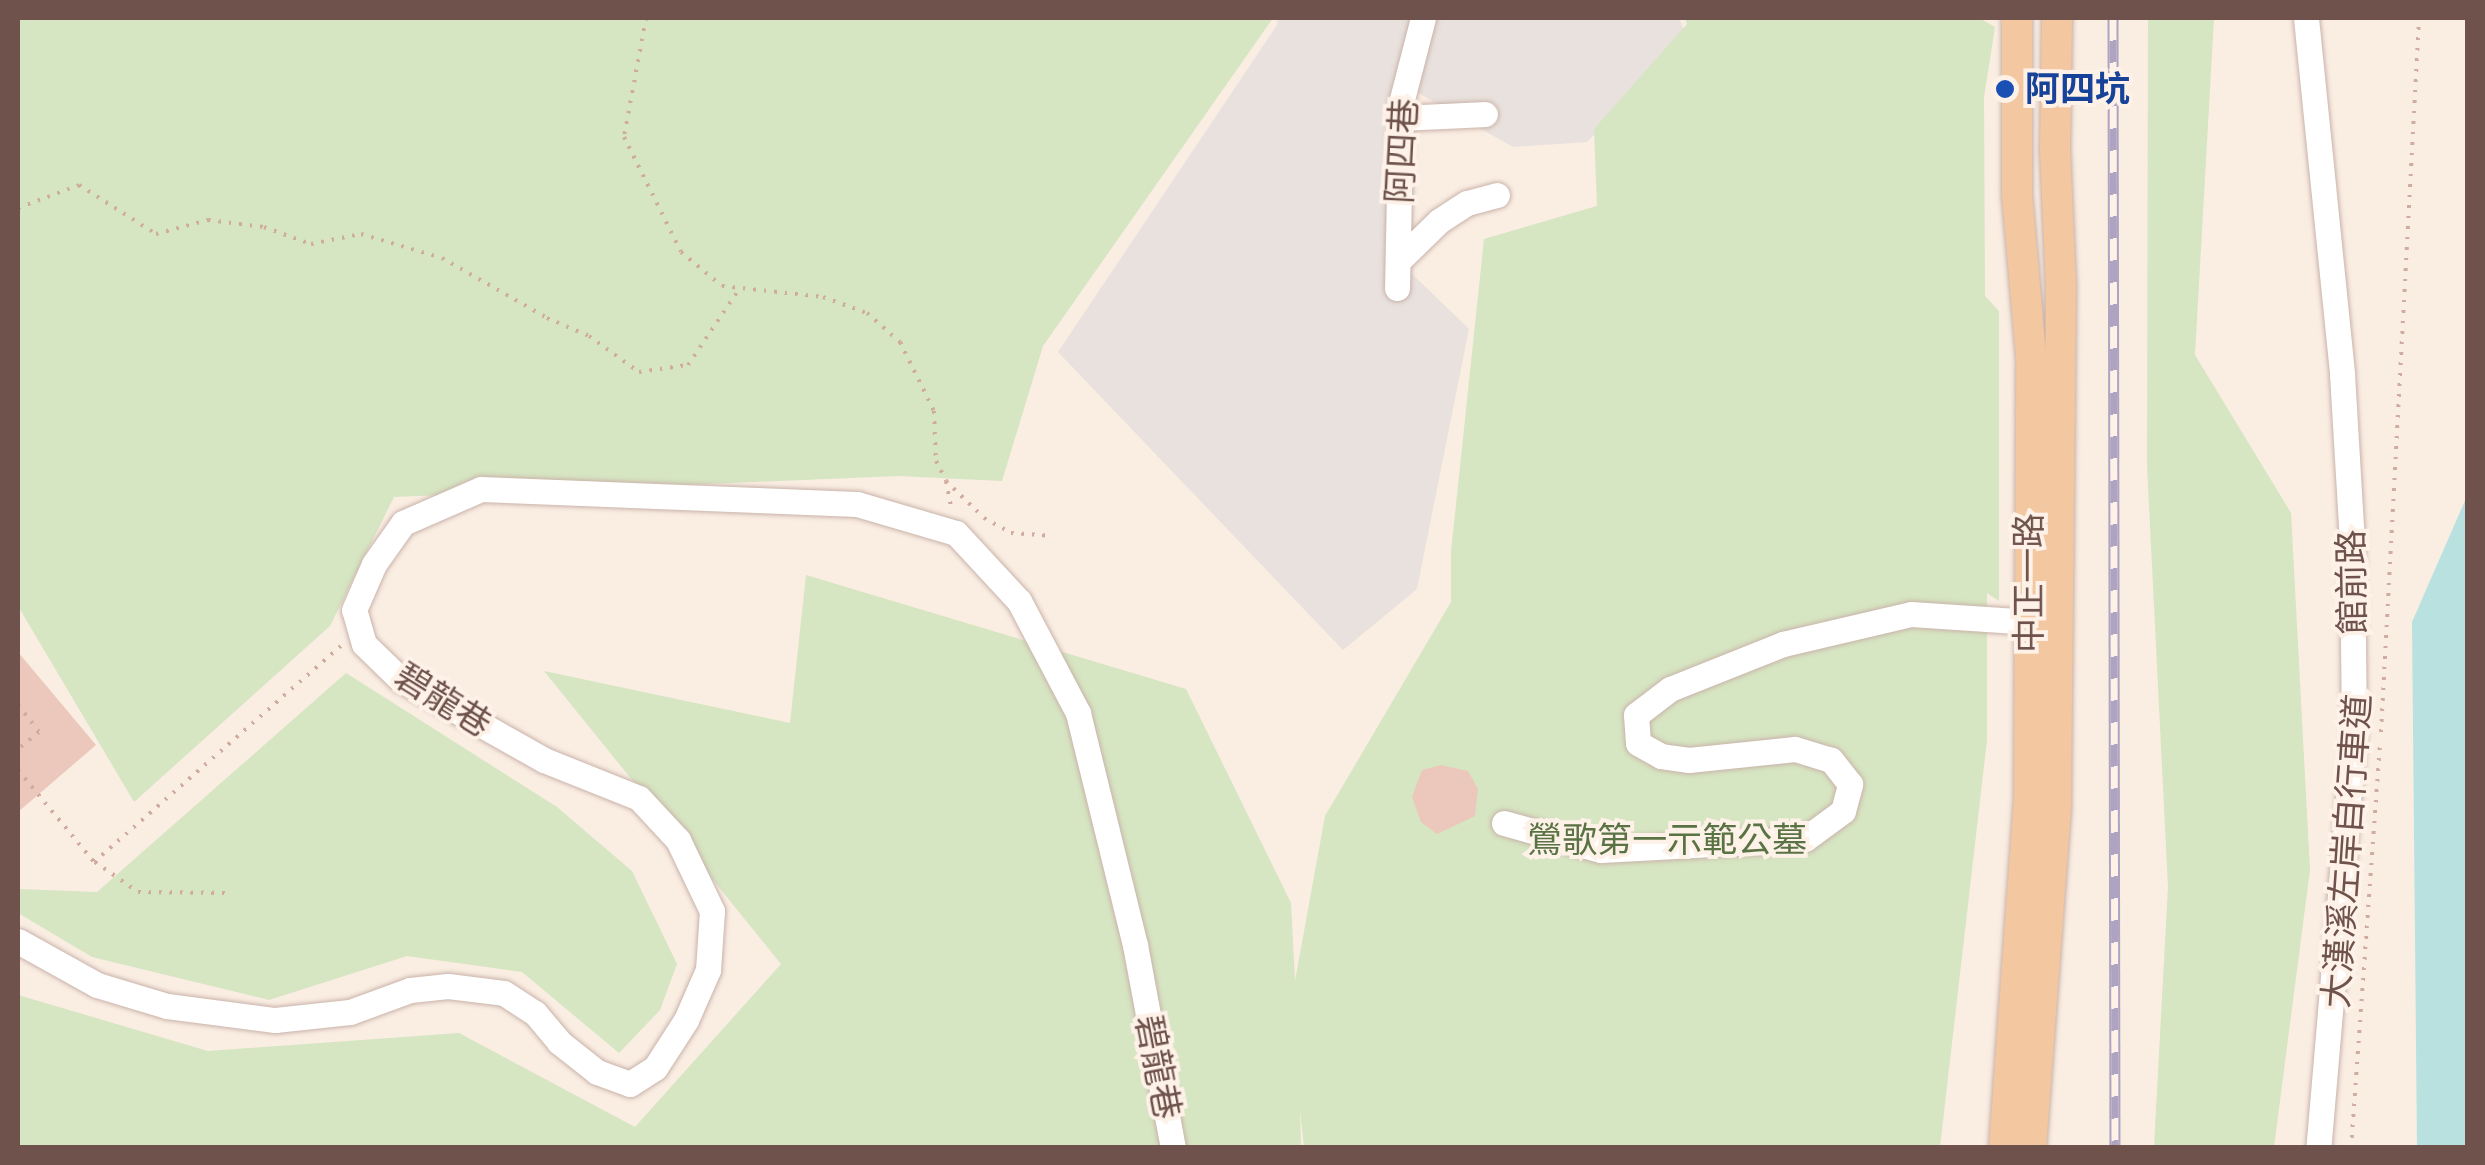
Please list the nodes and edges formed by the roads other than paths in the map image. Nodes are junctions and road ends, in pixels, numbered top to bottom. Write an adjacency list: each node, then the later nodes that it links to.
1 (1422, 18): 6 (street, 阿四巷)
2 (2018, 18): 10 (main road, 中正一路)
3 (2058, 18): 10 (main road, 中正一路)
4 (2306, 18): 16 (street, 館前路)
5 (1484, 114): 6 (street)
6 (1401, 118): 8 (street, 阿四巷)
7 (1497, 195): 8 (street)
8 (1398, 261): 9 (street, 阿四巷)
9 (1397, 288)
10 (2043, 623): 11 (street); 14 (main road, 中正一路); 15 (main road, 中正一路)
11 (1504, 823)
12 (18, 942): 13 (street, 碧龍巷)
13 (1174, 1148)
14 (2004, 1148)
15 (2031, 1148)
16 (2318, 1148)

